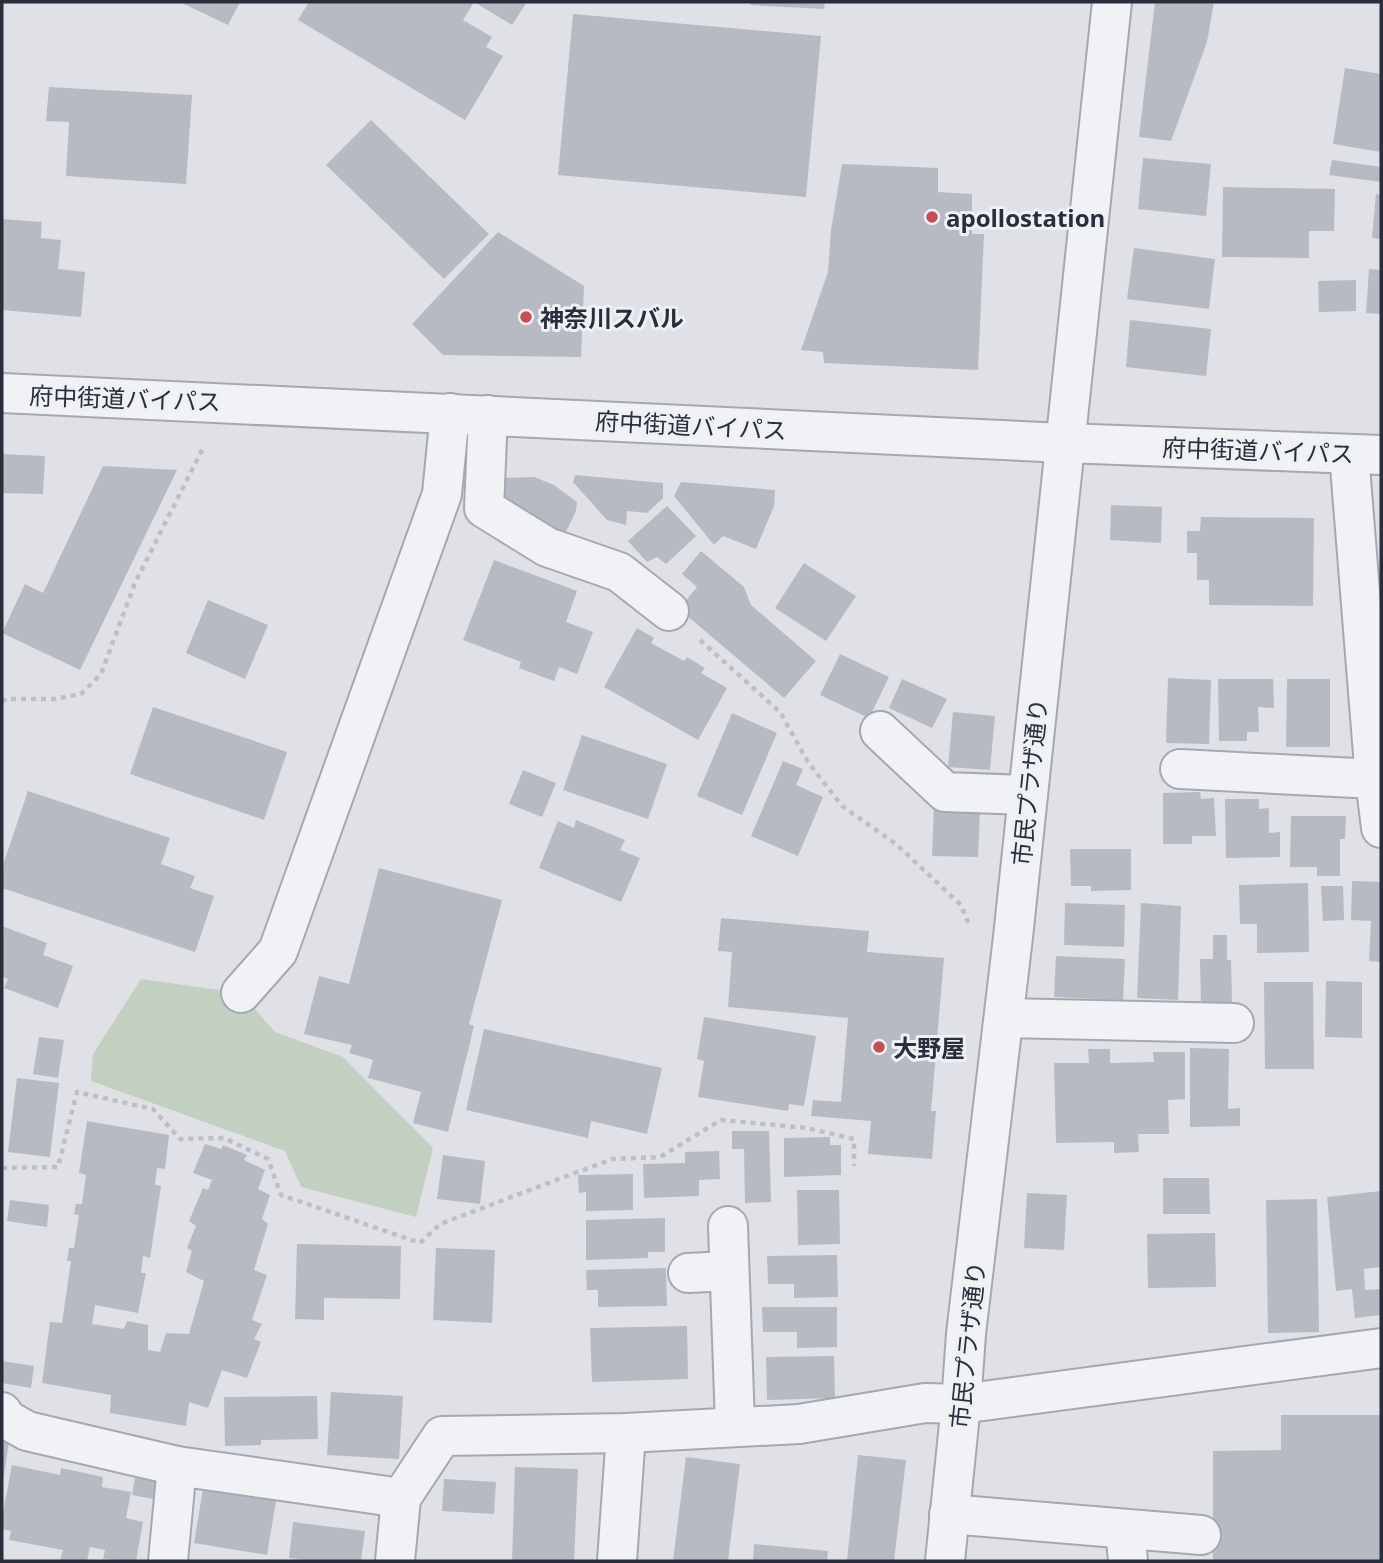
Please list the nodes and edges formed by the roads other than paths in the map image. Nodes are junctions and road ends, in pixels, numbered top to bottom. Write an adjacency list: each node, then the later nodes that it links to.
1 (1112, 2): 5 (street, 市民プラザ通り)
2 (2, 393): 3 (street, 府中街道バイパス)
3 (450, 413): 4 (street, 府中街道バイパス); 13 (street)
4 (488, 415): 5 (street, 府中街道バイパス); 7 (street)
5 (1065, 443): 6 (street, 府中街道バイパス); 11 (street, 市民プラザ通り)
6 (1365, 454): 10 (street)
7 (668, 611)
8 (880, 731): 11 (street)
9 (1180, 769): 10 (street)
10 (1375, 779): 12 (street)
11 (1028, 795): 14 (street, 市民プラザ通り)
12 (1381, 828)
13 (241, 992)
14 (1004, 1018): 15 (street); 20 (street, 市民プラザ通り)
15 (1234, 1023)
16 (728, 1226): 17 (street)
17 (729, 1271): 18 (street); 22 (street)
18 (688, 1273)
19 (1381, 1348): 20 (street)
20 (961, 1404): 22 (street); 26 (street, 市民プラザ通り)
21 (2, 1412): 24 (street)
22 (735, 1425): 23 (street)
23 (626, 1433): 25 (street); 31 (street)
24 (177, 1466): 25 (street); 29 (street)
25 (401, 1498): 30 (street)
26 (949, 1514): 28 (street); 32 (street, 市民プラザ通り)
27 (1201, 1535): 28 (street)
28 (1127, 1545)
29 (168, 1561)
30 (395, 1561)
31 (617, 1561)
32 (945, 1561)

